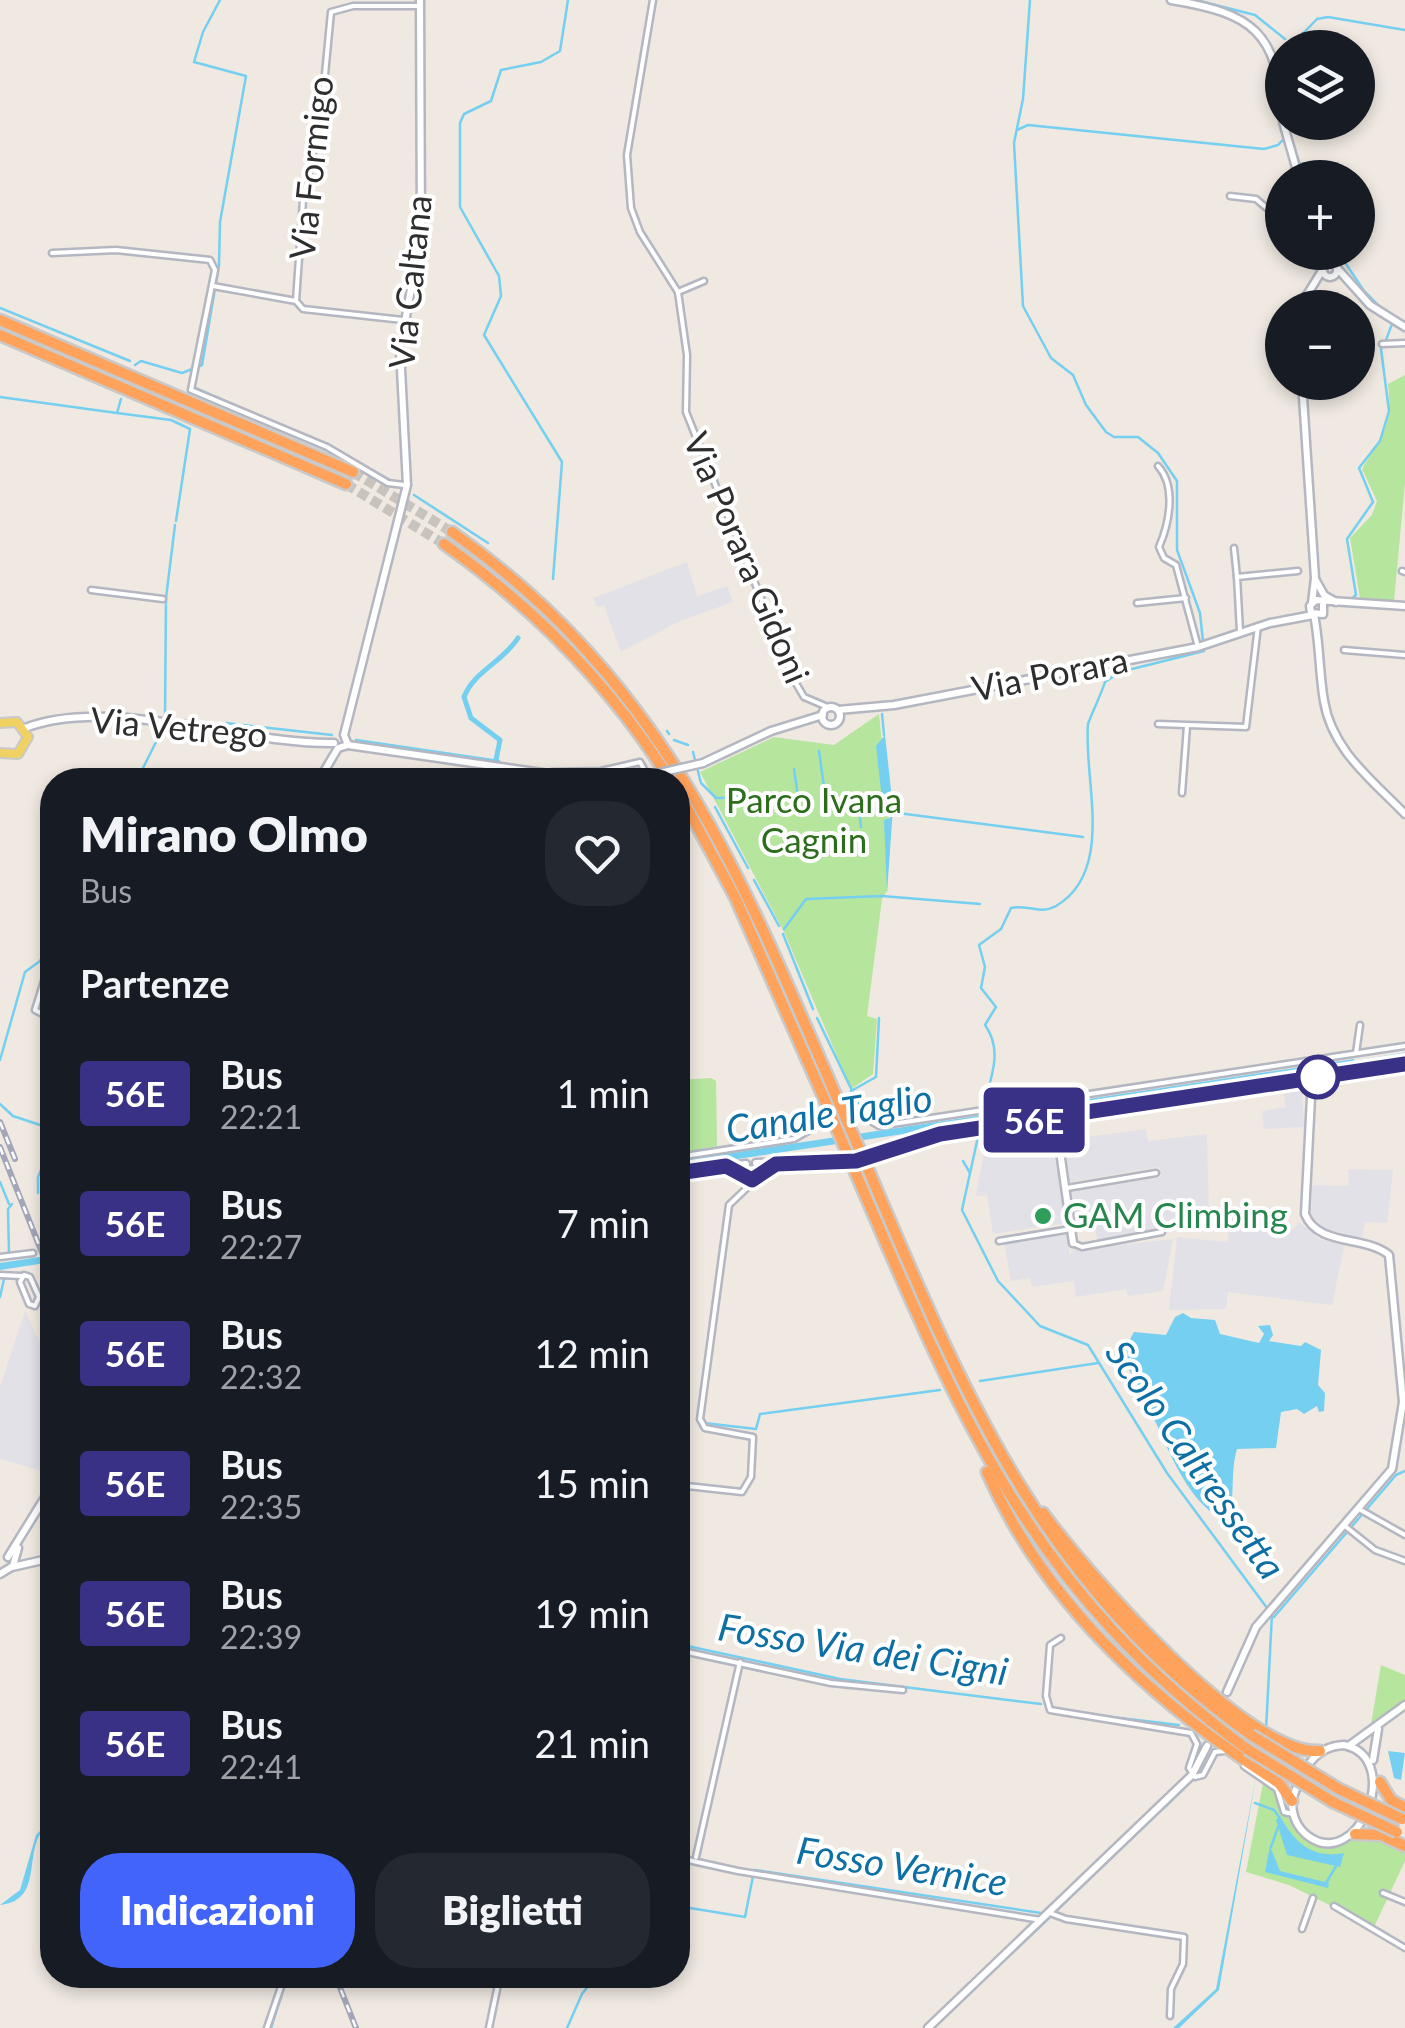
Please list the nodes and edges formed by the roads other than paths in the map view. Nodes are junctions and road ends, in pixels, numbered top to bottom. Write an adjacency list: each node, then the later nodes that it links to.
1 (653, 0): 18 (street, Via Porara Gidoni)
2 (1172, 0): 4 (main road)
3 (420, 3): 19 (street, Via Formigo); 21 (main road, Via Caltana)
4 (1265, 46)
5 (1230, 196): 6 (street)
6 (1265, 206)
7 (52, 253): 14 (street)
8 (1322, 270): 15 (main road)
9 (1325, 270): 12 (main road)
10 (1334, 270): 12 (main road)
11 (1338, 270): 16 (main road)
12 (1331, 277): 15 (main road); 16 (main road)
13 (704, 281): 18 (street)
14 (215, 286): 19 (street); 30 (street)
15 (1310, 287): 17 (main road)
16 (1354, 289): 22 (main road)
17 (1308, 290)
18 (678, 292): 51 (street, Via Porara Gidoni)
19 (296, 301): 21 (street, Via Formigo)
20 (0, 320): 28 (highway)
21 (404, 320): 30 (main road, Via Caltana)
22 (1405, 328)
23 (0, 335): 29 (highway)
24 (1405, 343): 25 (street)
25 (1382, 344)
26 (1303, 400): 36 (main road)
27 (1158, 466): 38 (street)
28 (353, 472)
29 (346, 484)
30 (406, 485): 56 (main road, Via Caltana)
31 (452, 532): 65 (highway)
32 (444, 544): 64 (highway)
33 (1234, 548): 35 (street)
34 (1298, 571): 35 (street)
35 (1237, 577): 47 (street)
36 (1315, 578): 41 (main road); 42 (main road); 44 (main road)
37 (90, 590): 39 (street)
38 (1186, 598): 40 (street); 48 (street)
39 (163, 599)
40 (1137, 603)
41 (1311, 604): 44 (main road); 44 (main road); 45 (main road, Via Porara)
42 (1342, 604): 43 (main road, Via Porara); 44 (main road, Via Porara)
43 (1405, 606)
44 (1320, 610): 45 (main road, Via Porara); 70 (main road)
45 (1292, 617): 46 (main road, Via Porara)
46 (1258, 626): 47 (main road, Via Porara); 54 (street)
47 (1240, 632): 48 (main road, Via Porara)
48 (1199, 646): 51 (main road, Via Porara)
49 (1344, 650): 50 (street)
50 (1405, 655)
51 (830, 714): 66 (main road, Via Porara, bridge)
52 (0, 721): 55 (main road)
53 (1158, 724): 54 (street)
54 (1187, 726): 68 (street)
55 (25, 728): 58 (main road, Via Vetrego); 59 (main road)
56 (344, 735): 57 (main road); 58 (main road)
57 (348, 745): 58 (main road); 61 (main road, Via Porara)
58 (336, 746): 60 (main road)
59 (0, 753)
60 (324, 768)
61 (501, 768)
62 (614, 768): 63 (street)
63 (642, 768)
64 (662, 768)
65 (679, 768)
66 (685, 768)
67 (690, 787): 76 (highway)
68 (1182, 792)
69 (690, 813): 76 (highway)
70 (1405, 814)
71 (1360, 1025): 73 (street)
72 (1405, 1046): 73 (street)
73 (1356, 1053): 78 (street)
74 (1405, 1064): 75 (main road)
75 (1312, 1078): 77 (main road); 103 (main road)
76 (828, 1092): 86 (highway, bridge)
77 (1056, 1116): 81 (main road); 90 (main road)
78 (853, 1117)
79 (825, 1121): 80 (street)
80 (690, 1155)
81 (799, 1161): 82 (main road); 89 (main road)
82 (756, 1163): 83 (main road); 89 (main road)
83 (746, 1164): 84 (main road); 88 (main road)
84 (726, 1166): 85 (main road); 88 (main road)
85 (690, 1171)
86 (862, 1171): 100 (highway); 116 (highway)
87 (1156, 1173): 90 (street)
88 (744, 1175): 89 (main road); 91 (street)
89 (758, 1176): 91 (street)
90 (1066, 1189): 92 (main road)
91 (742, 1192): 101 (street)
92 (1071, 1229): 94 (street); 95 (main road)
93 (1162, 1232): 95 (street)
94 (998, 1241)
95 (1074, 1243)
96 (33, 1253): 97 (street)
97 (0, 1257)
98 (0, 1275): 99 (street)
99 (21, 1276): 99 (street)
100 (937, 1362): 121 (highway); 129 (highway, bridge)
101 (690, 1486)
102 (40, 1507): 108 (main road)
103 (1361, 1511): 104 (main road); 105 (street)
104 (1347, 1528): 106 (street); 113 (main road)
105 (1405, 1535)
106 (1405, 1561)
107 (40, 1562): 108 (main road)
108 (5, 1564)
109 (1060, 1638): 122 (street)
110 (690, 1652): 111 (street)
111 (740, 1662): 112 (street); 132 (street)
112 (902, 1690)
113 (1226, 1692)
114 (1405, 1706): 115 (main road)
115 (1385, 1720): 117 (main road); 120 (main road)
116 (1252, 1730): 119 (highway); 127 (highway, bridge)
117 (1349, 1745): 119 (main road); 120 (main road)
118 (1207, 1746): 122 (main road)
119 (1320, 1751): 125 (main road)
120 (1373, 1762): 124 (main road)
121 (1253, 1769): 122 (street); 123 (highway)
122 (1192, 1775): 137 (main road)
123 (1266, 1778): 125 (highway); 126 (street)
124 (1380, 1782): 127 (highway); 128 (main road)
125 (1292, 1801): 126 (main road)
126 (1294, 1814): 128 (main road)
127 (1404, 1816)
128 (1355, 1834): 130 (highway)
129 (1401, 1834)
130 (1405, 1846)
131 (690, 1860): 132 (street)
132 (696, 1860): 138 (street)
133 (1382, 1893): 135 (street)
134 (1313, 1898): 139 (street)
135 (1405, 1902)
136 (1334, 1906): 140 (street)
137 (1050, 1912): 138 (main road); 143 (street)
138 (1042, 1920): 146 (main road)
139 (1302, 1929)
140 (1405, 1948)
141 (280, 1988): 144 (street)
142 (497, 1988): 145 (street)
143 (1170, 2016)
144 (267, 2028)
145 (489, 2028)
146 (928, 2028)

